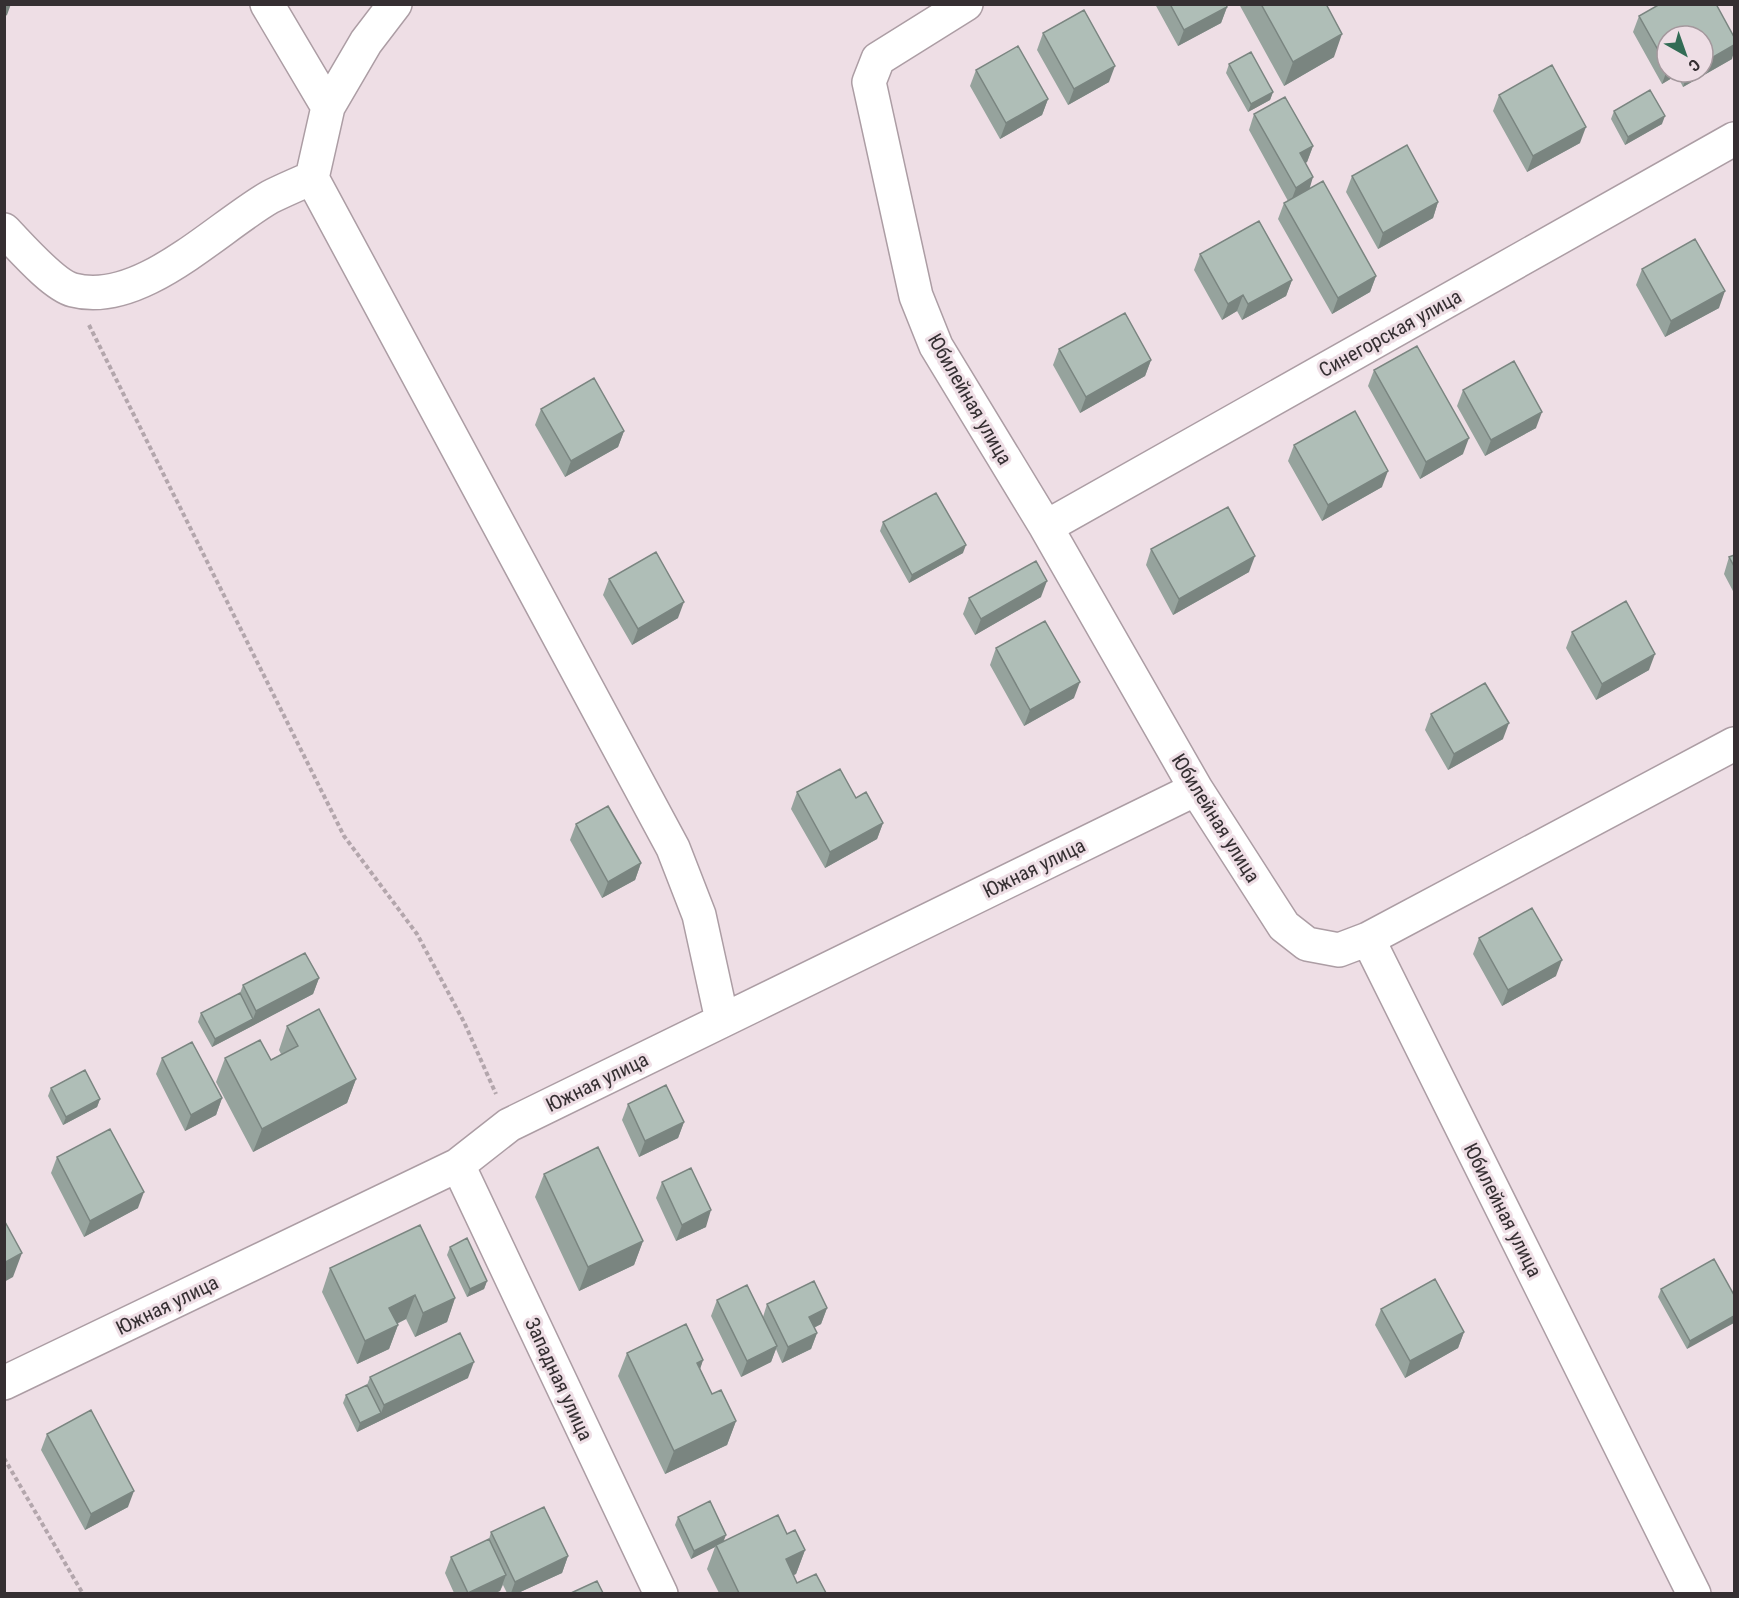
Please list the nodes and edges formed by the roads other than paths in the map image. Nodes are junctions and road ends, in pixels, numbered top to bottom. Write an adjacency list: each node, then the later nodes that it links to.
1 (267, 4): 4 (street)
2 (395, 4): 4 (street)
3 (966, 4): 8 (street, Юбилейная улица)
4 (328, 107): 6 (street)
5 (1734, 139): 8 (street, Синегорская улица)
6 (312, 178): 7 (street); 12 (street)
7 (4, 230)
8 (1046, 527): 10 (street, Юбилейная улица)
9 (1734, 744): 11 (street)
10 (1196, 789): 11 (street, Юбилейная улица); 12 (street, Южная улица)
11 (1368, 939): 16 (street, Юбилейная улица)
12 (722, 1020): 13 (street, Южная улица)
13 (458, 1165): 14 (street, Южная улица); 15 (street, Западная улица)
14 (4, 1383)
15 (661, 1593)
16 (1694, 1593)

